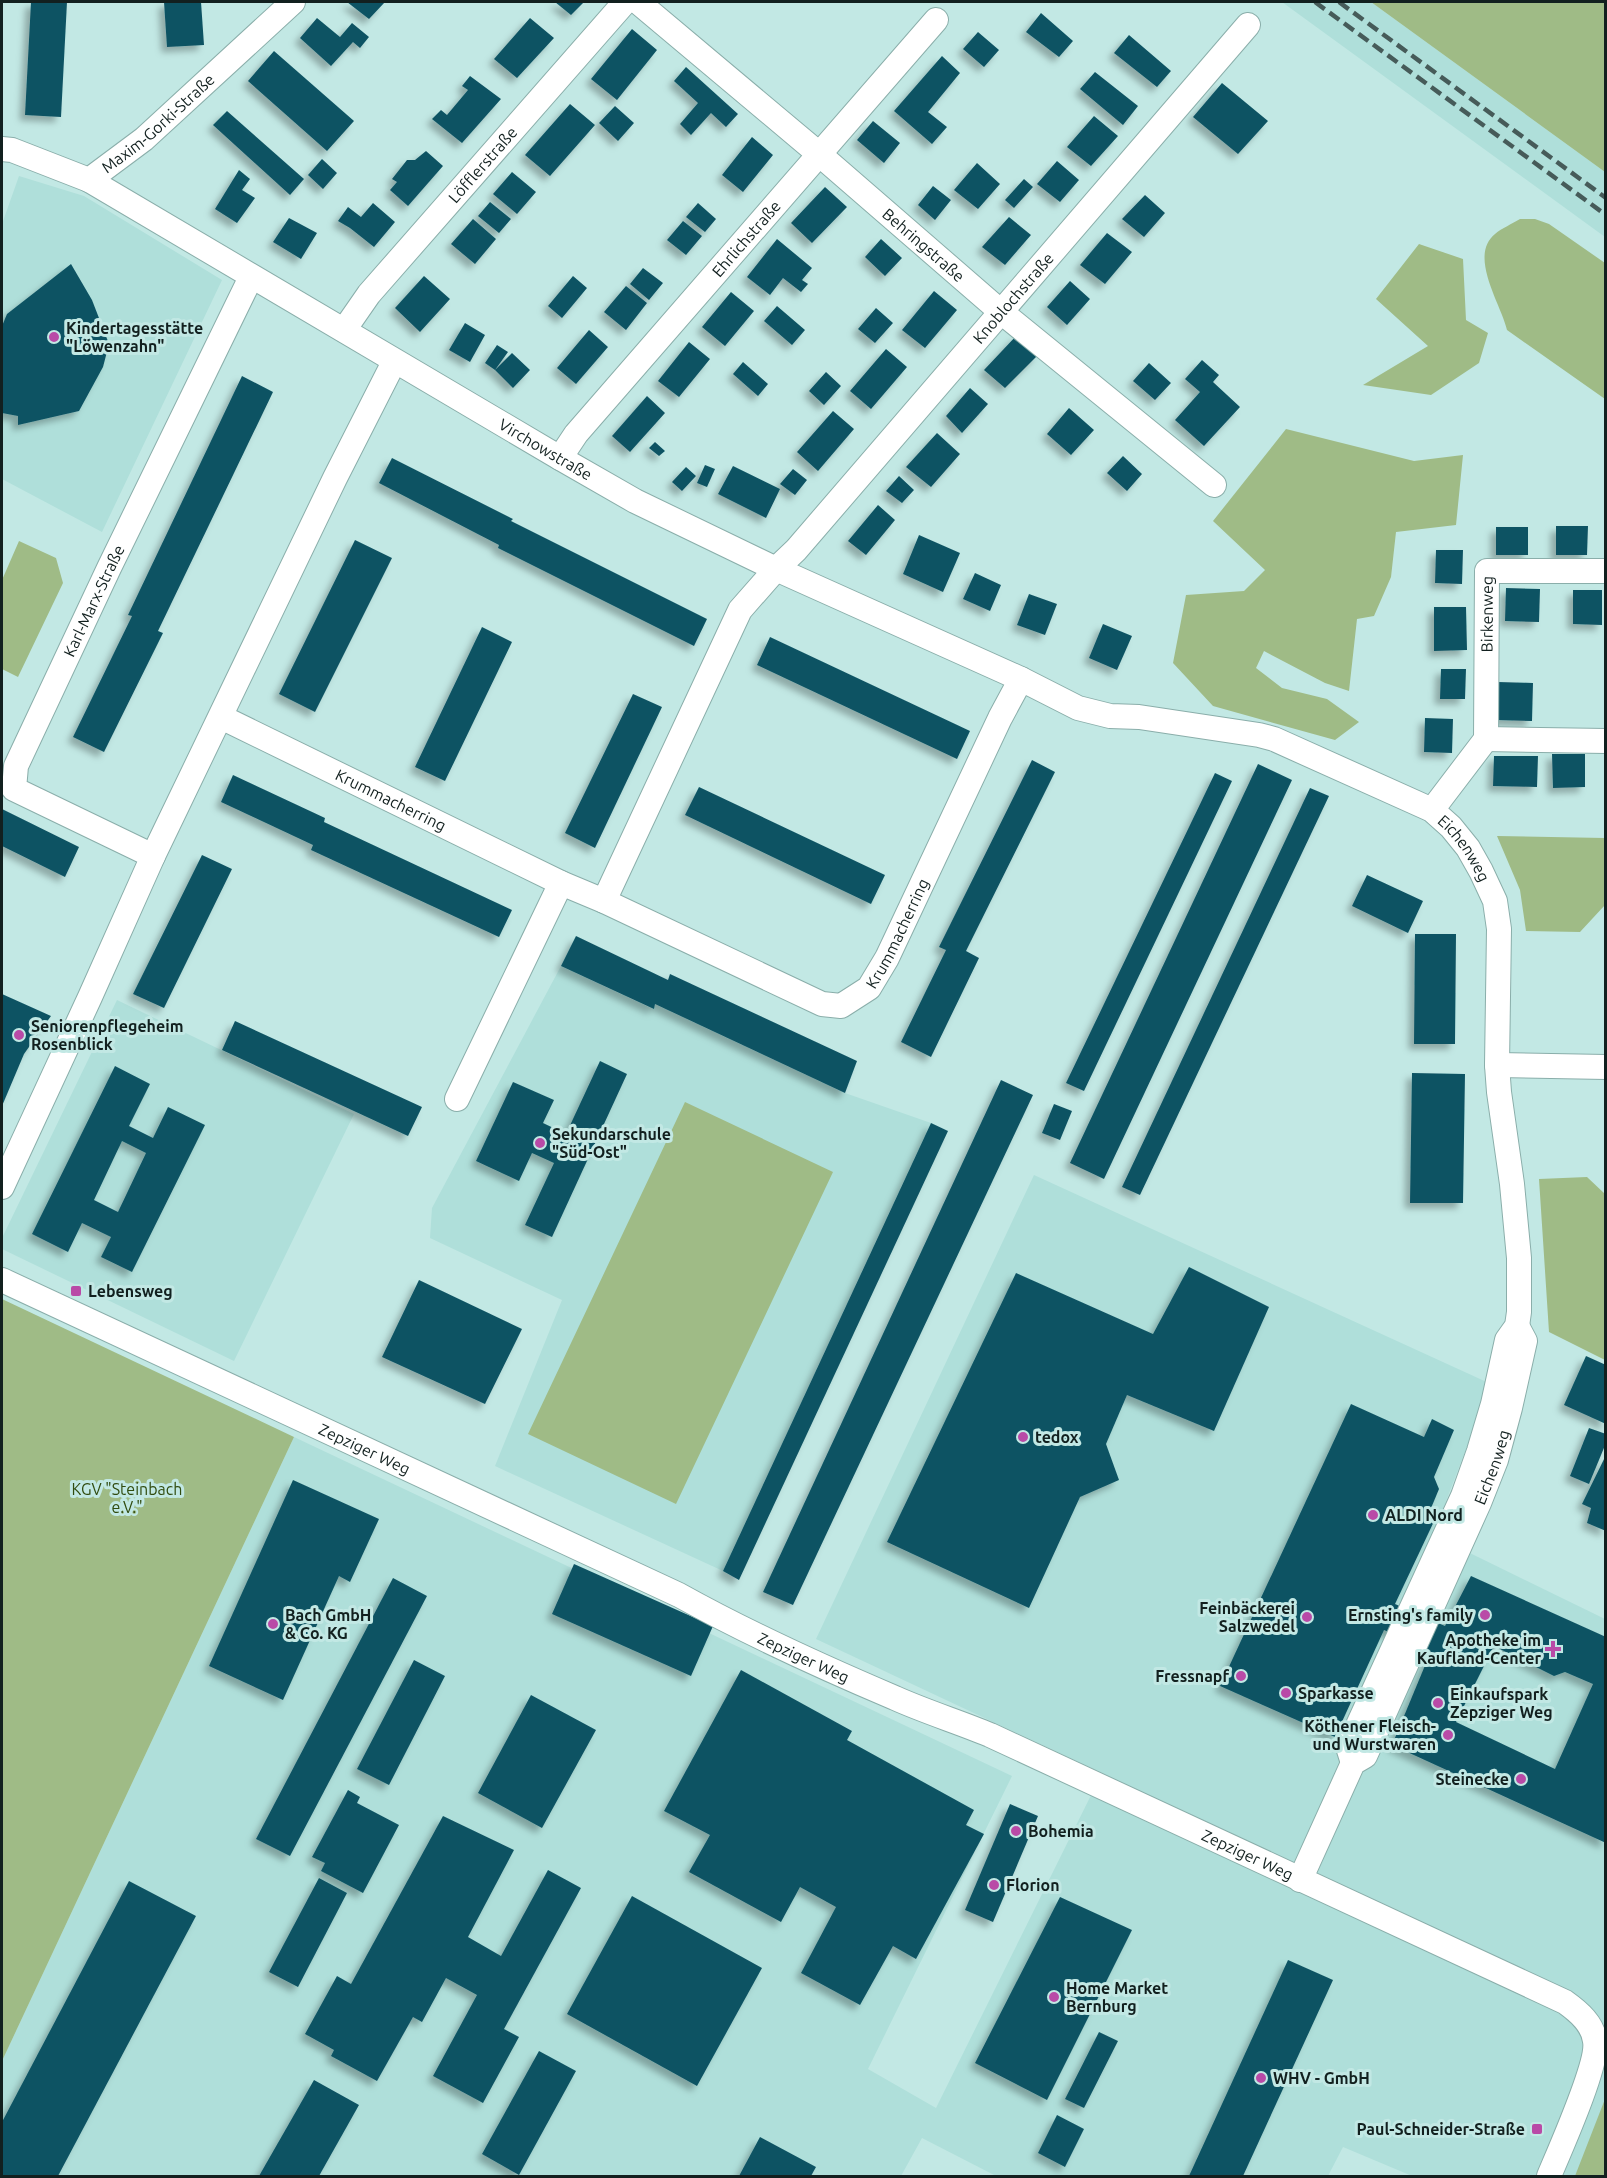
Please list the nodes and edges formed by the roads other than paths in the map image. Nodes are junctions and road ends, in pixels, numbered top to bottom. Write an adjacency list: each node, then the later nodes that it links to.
1 (293, 2): 8 (street, Maxim-Gorki-Straße)
2 (625, 2): 11 (street, Löfflerstraße)
3 (638, 2): 7 (street, Behringstraße)
4 (936, 20): 7 (street, Ehrlichstraße)
5 (1248, 25): 10 (street, Knoblochstraße)
6 (2, 149): 8 (street, Maxim-Gorki-Straße)
7 (819, 154): 10 (street, Behringstraße); 13 (street, Ehrlichstraße)
8 (89, 180): 9 (street, Virchowstraße)
9 (251, 277): 11 (street, Virchowstraße); 22 (street, Karl-Marx-Straße)
10 (1000, 311): 14 (street, Behringstraße); 15 (street, Knoblochstraße)
11 (344, 330): 12 (street, Virchowstraße)
12 (394, 362): 13 (street, Virchowstraße); 18 (street)
13 (560, 458): 15 (street, Virchowstraße)
14 (1214, 485)
15 (776, 569): 17 (street, Virchowstraße); 24 (street)
16 (1605, 571): 19 (street, Birkenweg)
17 (1021, 679): 21 (street, Eichenweg); 24 (street, Krummacherring)
18 (221, 717): 22 (street); 23 (street, Krummacherring)
19 (1486, 739): 20 (street); 21 (street)
20 (1605, 741)
21 (1432, 810): 25 (street, Eichenweg)
22 (153, 856): 28 (street)
23 (561, 883): 24 (street, Krummacherring); 27 (street)
24 (604, 901)
25 (1497, 1065): 26 (street); 30 (street, Eichenweg)
26 (1605, 1067)
27 (457, 1099)
28 (2, 1187)
29 (2, 1280): 30 (street, Zepziger Weg)
30 (1300, 1880): 31 (street, Zepziger Weg)
31 (1598, 2025): 32 (street)
32 (1549, 2176)

